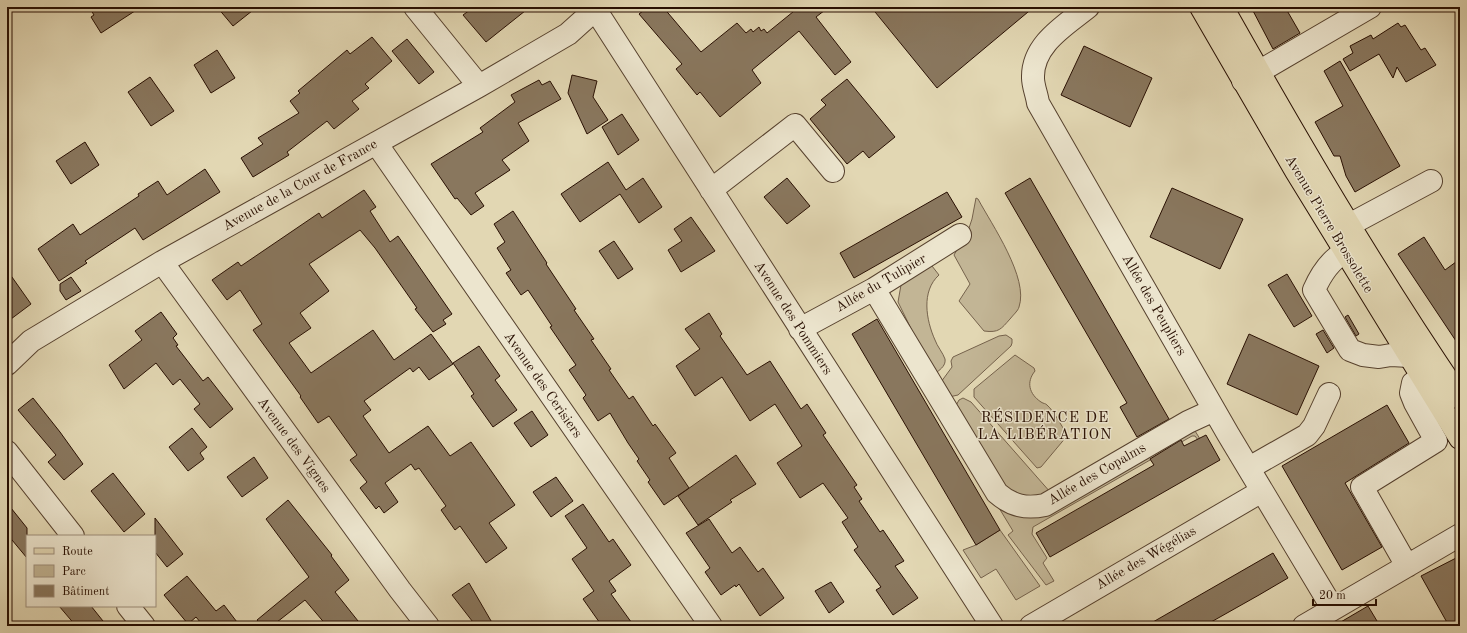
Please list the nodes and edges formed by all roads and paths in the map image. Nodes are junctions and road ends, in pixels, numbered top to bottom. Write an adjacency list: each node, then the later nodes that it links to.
1 (415, 7): 8 (street)
2 (1088, 7): 23 (street, Allée des Peupliers)
3 (1201, 7): 7 (main road, Avenue Pierre Brossolette)
4 (1222, 7): 7 (main road, Avenue Pierre Brossolette)
5 (1370, 7): 7 (street)
6 (596, 8): 8 (street, Avenue de la Cour de France); 12 (street, Avenue des Pommiers)
7 (1251, 77): 14 (main road, Avenue Pierre Brossolette)
8 (479, 86): 9 (street, Avenue de la Cour de France)
9 (376, 143): 15 (street, Avenue de la Cour de France); 35 (street, Avenue des Cerisiers)
10 (833, 171): 12 (street)
11 (1431, 181): 14 (street)
12 (711, 190): 17 (street, Avenue des Pommiers)
13 (960, 235): 16 (street, Allée du Tulipier)
14 (1345, 240): 18 (main road, Avenue Pierre Brossolette); 18 (street); 22 (main road, Avenue Pierre Brossolette)
15 (162, 262): 19 (street, Avenue de la Cour de France); 34 (street, Avenue des Vignes)
16 (874, 289): 17 (street, Allée du Tulipier); 23 (street, Allée des Copalms)
17 (800, 329): 36 (street, Avenue des Pommiers)
18 (1409, 356): 20 (main road, Avenue Pierre Brossolette)
19 (7, 364)
20 (1423, 376): 22 (main road); 24 (main road, Avenue Pierre Brossolette); 30 (street)
21 (1330, 394): 26 (street)
22 (1457, 394)
23 (1214, 410): 26 (street, Allée des Peupliers)
24 (1460, 438)
25 (7, 452): 28 (street)
26 (1249, 468): 27 (street, Allée des Peupliers)
27 (1262, 491): 32 (street, Allée des Peupliers); 37 (street, Allée des Wégélias)
28 (72, 535)
29 (1460, 535): 30 (street)
30 (1407, 566): 32 (street)
31 (129, 607): 33 (street)
32 (1334, 609): 38 (street)
33 (144, 626)
34 (428, 626)
35 (711, 626)
36 (992, 626)
37 (1031, 626)
38 (1304, 626)

